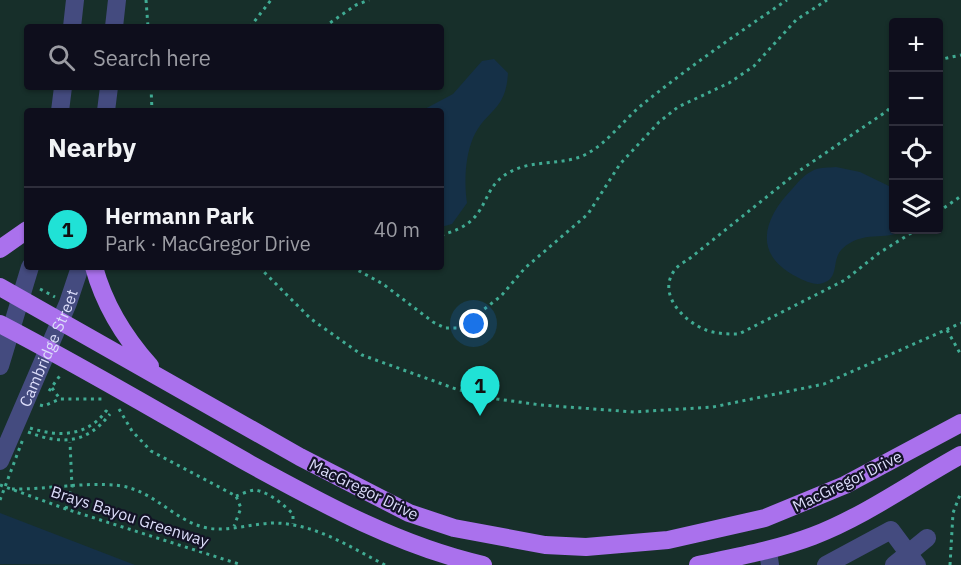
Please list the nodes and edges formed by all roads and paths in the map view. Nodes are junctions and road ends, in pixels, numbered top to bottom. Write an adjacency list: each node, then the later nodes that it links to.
1 (75, 0): 8 (street)
2 (117, 0): 9 (street)
3 (146, 0): 10 (path)
4 (271, 0): 11 (path)
5 (369, 0): 12 (path)
6 (787, 0): 25 (path)
7 (827, 0): 31 (path)
8 (72, 24)
9 (114, 24)
10 (148, 24)
11 (252, 24)
12 (328, 24)
13 (961, 55): 14 (path)
14 (943, 59)
15 (63, 90): 18 (street)
16 (109, 90): 19 (street)
17 (151, 90): 20 (path)
18 (60, 108)
19 (106, 108)
20 (152, 108)
21 (889, 109): 26 (path)
22 (961, 196): 23 (path)
23 (943, 209)
24 (24, 232): 27 (main road)
25 (444, 234)
26 (910, 234)
27 (0, 249)
28 (79, 270): 34 (street, Cambridge Street)
29 (95, 270): 41 (main road)
30 (262, 270): 37 (path)
31 (361, 270)
32 (26, 282): 33 (main road, MacGregor Drive); 34 (main road, MacGregor Drive); 34 (path); 36 (street)
33 (0, 287)
34 (64, 312): 38 (street, Cambridge Street); 41 (main road, MacGregor Drive)
35 (961, 323): 37 (path)
36 (6, 327): 38 (main road, MacGregor Drive); 40 (street)
37 (947, 330): 39 (path)
38 (48, 349): 48 (street, Cambridge Street); 69 (main road, MacGregor Drive)
39 (961, 355)
40 (0, 366)
41 (159, 377): 60 (main road, MacGregor Drive)
42 (52, 388): 43 (path)
43 (60, 399): 44 (path); 45 (path)
44 (106, 400)
45 (38, 404)
46 (112, 404): 56 (path)
47 (961, 423): 60 (main road, MacGregor Drive)
48 (22, 433): 49 (path); 49 (path); 51 (street, Cambridge Street); 57 (path, bridge)
49 (70, 442): 53 (path)
50 (961, 455): 58 (main road, MacGregor Drive)
51 (0, 461)
52 (0, 485): 54 (path, Brays Bayou Greenway)
53 (72, 487): 54 (path, Brays Bayou Greenway); 59 (path); 62 (path, Brays Bayou Greenway)
54 (12, 489): 59 (path, Brays Bayou Greenway)
55 (961, 492): 73 (path)
56 (236, 496): 61 (path); 62 (path)
57 (0, 500)
58 (875, 505): 63 (street); 65 (main road, MacGregor Drive)
59 (66, 509): 67 (path, Brays Bayou Greenway)
60 (765, 518): 65 (main road)
61 (293, 524): 62 (path, Brays Bayou Greenway); 68 (path, Brays Bayou Greenway)
62 (233, 527)
63 (891, 530): 66 (street); 71 (street)
64 (927, 538): 66 (street)
65 (769, 558): 70 (main road, MacGregor Drive)
66 (913, 559): 72 (street)
67 (242, 565)
68 (385, 565)
69 (483, 565)
70 (698, 565)
71 (826, 565)
72 (894, 565)
73 (950, 565)

